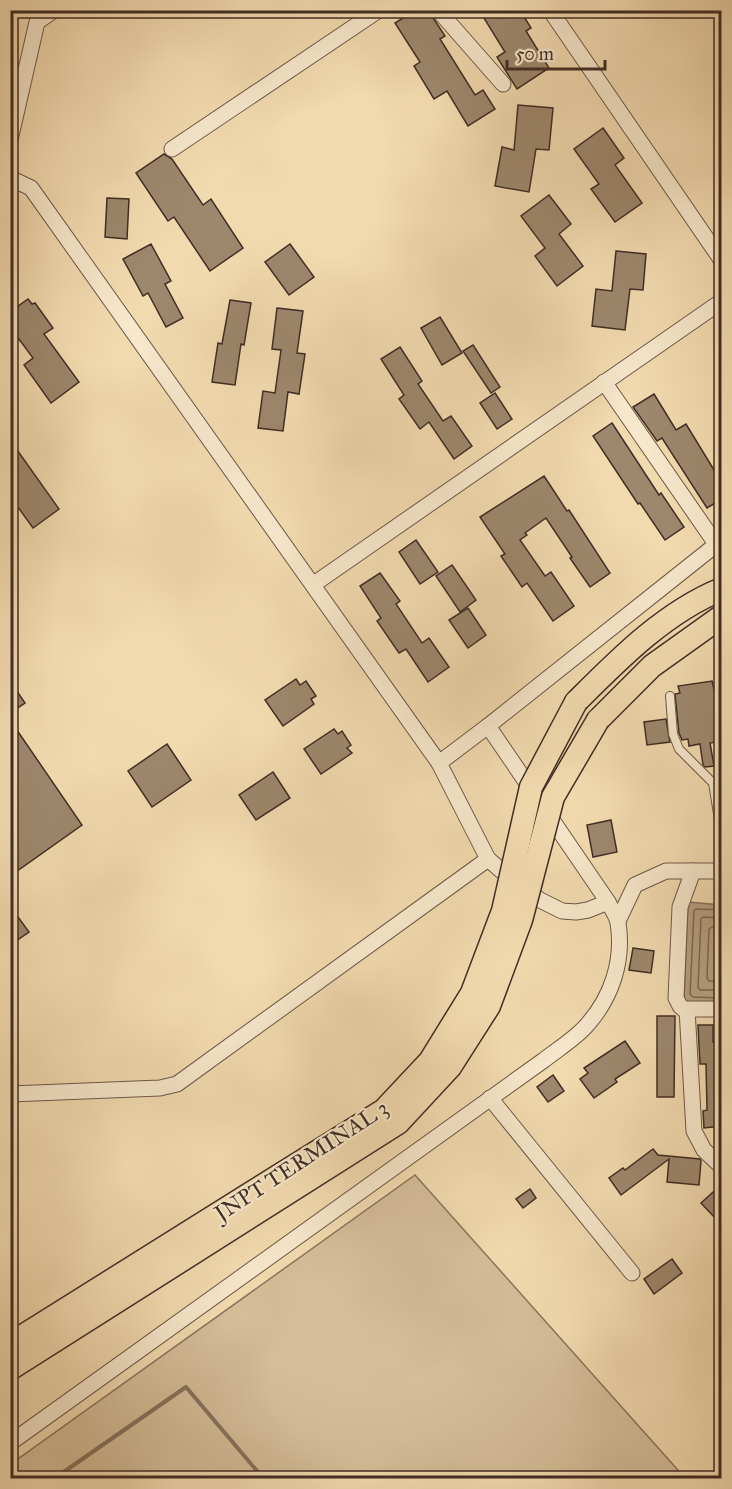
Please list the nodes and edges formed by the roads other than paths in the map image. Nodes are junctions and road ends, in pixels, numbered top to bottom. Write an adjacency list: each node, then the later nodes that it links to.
1 (54, 10): 6 (street)
2 (379, 10): 7 (street)
3 (438, 10): 5 (street)
4 (550, 10): 9 (street)
5 (503, 84)
6 (10, 140)
7 (172, 149)
8 (10, 178): 13 (street)
9 (722, 261)
10 (722, 301): 11 (street)
11 (604, 382): 12 (street); 13 (street)
12 (719, 542): 17 (street)
13 (314, 584): 18 (street)
14 (722, 589): 31 (main road, JNPT TERMINAL 3, bridge)
15 (722, 616): 32 (main road, JNPT TERMINAL 3, bridge)
16 (670, 696): 19 (lane)
17 (488, 726): 18 (street); 23 (street)
18 (439, 763): 20 (street)
19 (722, 838)
20 (489, 859): 23 (street); 27 (street)
21 (693, 871): 22 (street); 24 (street); 26 (street)
22 (722, 872)
23 (608, 902): 24 (street)
24 (618, 921): 28 (street)
25 (722, 1009): 26 (street)
26 (687, 1012): 29 (street)
27 (10, 1094)
28 (490, 1098): 30 (street); 33 (street)
29 (722, 1167)
30 (632, 1273)
31 (10, 1344)
32 (10, 1369)
33 (10, 1443)

